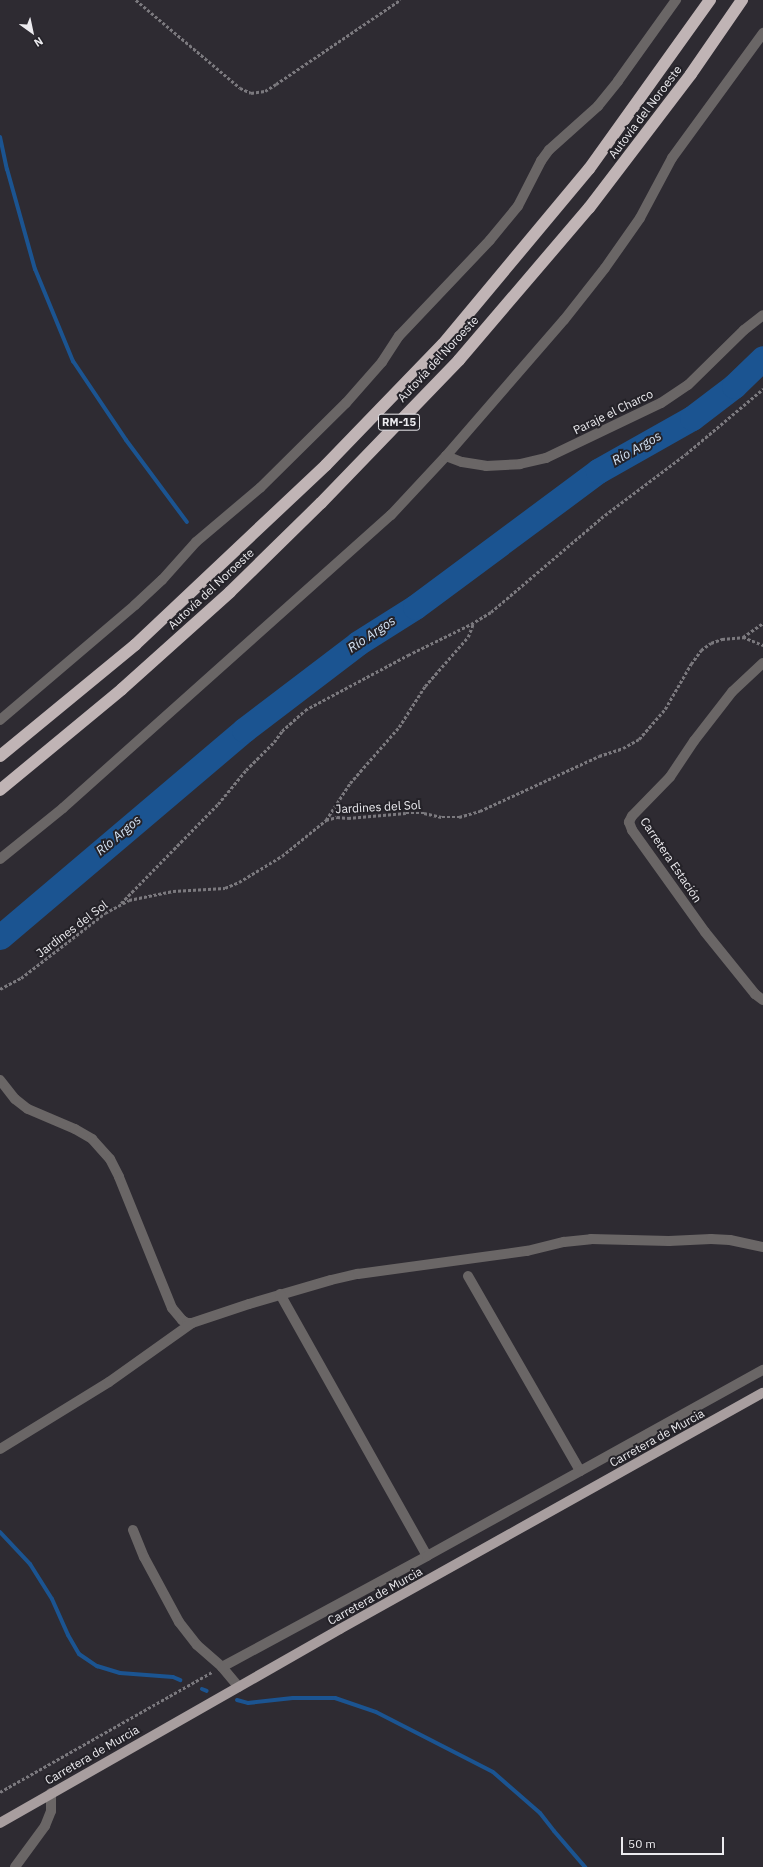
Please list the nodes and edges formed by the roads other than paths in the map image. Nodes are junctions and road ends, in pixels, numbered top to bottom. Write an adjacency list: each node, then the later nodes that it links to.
1 (676, 0): 8 (street)
2 (710, 0): 9 (highway, Autovía del Noroeste / RM-15)
3 (742, 0): 10 (highway, Autovía del Noroeste / RM-15)
4 (763, 33): 6 (street)
5 (763, 315): 6 (street, Paraje el Charco)
6 (446, 456): 11 (street)
7 (763, 663): 12 (street, Carretera Estación)
8 (0, 720)
9 (0, 756)
10 (0, 790)
11 (0, 859)
12 (763, 1000)
13 (0, 1080): 17 (street)
14 (763, 1247): 16 (street)
15 (468, 1276): 21 (street)
16 (280, 1294): 17 (street); 23 (street)
17 (192, 1323): 20 (street)
18 (763, 1370): 21 (street)
19 (763, 1393): 25 (main road, Carretera de Murcia)
20 (0, 1449)
21 (580, 1471): 23 (street)
22 (133, 1530): 24 (street)
23 (427, 1556): 24 (street)
24 (222, 1667): 25 (street)
25 (239, 1687): 26 (main road, Carretera de Murcia)
26 (51, 1794): 27 (main road, Carretera de Murcia); 28 (street)
27 (0, 1823)
28 (15, 1867)

